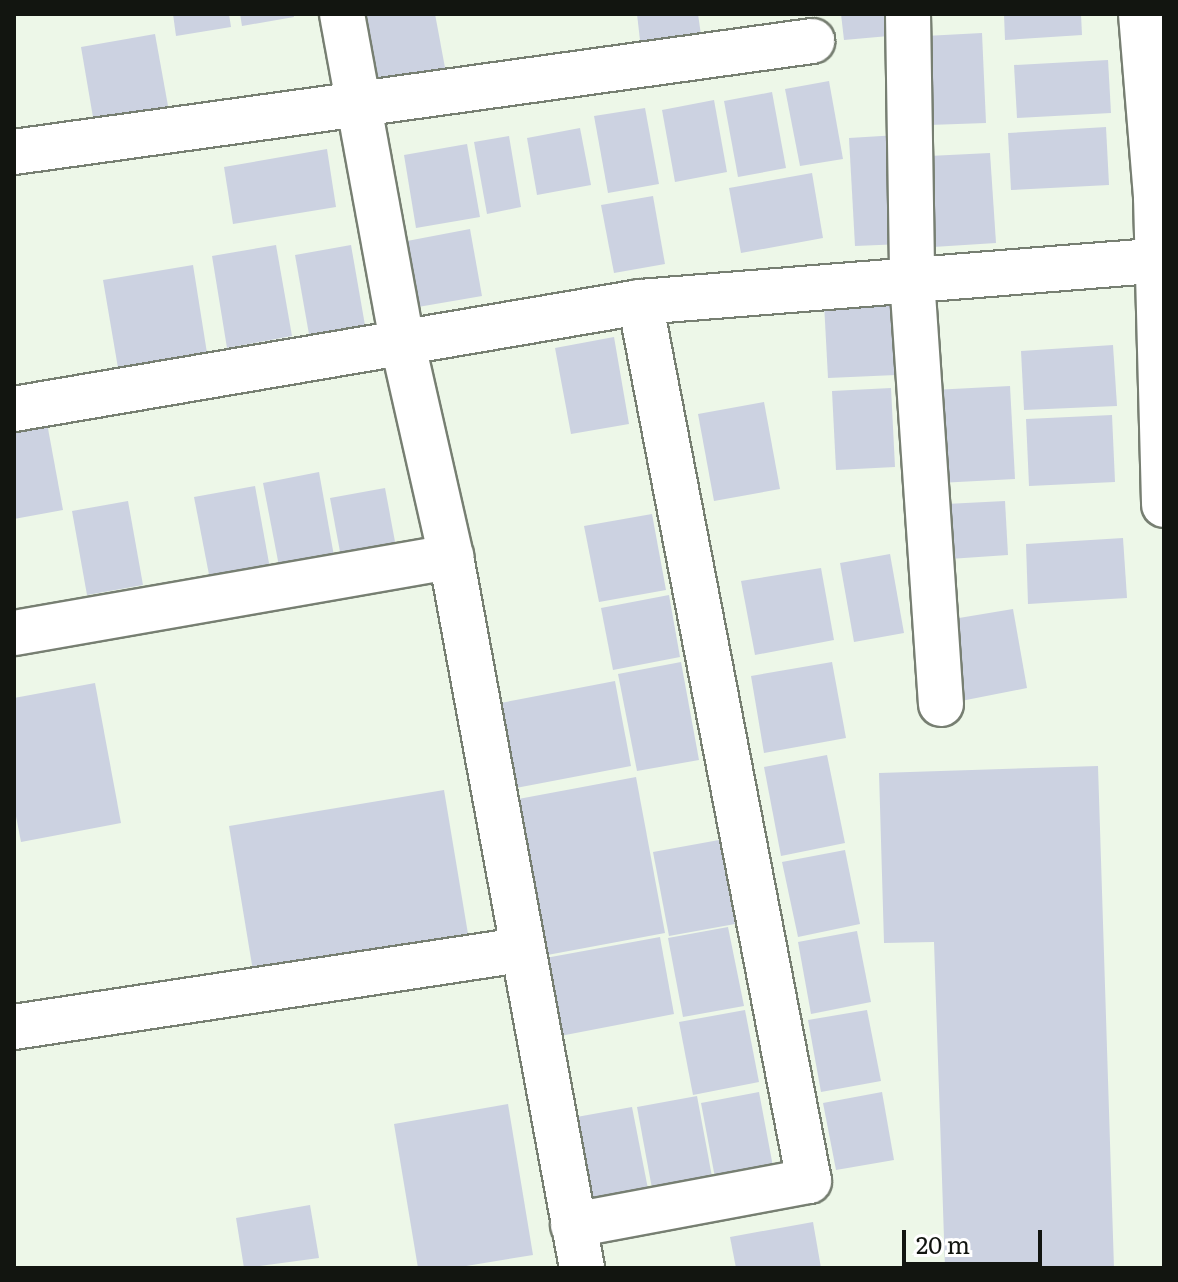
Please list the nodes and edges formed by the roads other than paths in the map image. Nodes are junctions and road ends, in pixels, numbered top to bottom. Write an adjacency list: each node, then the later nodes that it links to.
1 (342, 14): 5 (street)
2 (908, 14): 8 (street)
3 (1141, 14): 7 (street)
4 (812, 41): 5 (street)
5 (357, 102): 6 (street); 10 (street)
6 (14, 152)
7 (1161, 260): 8 (street); 12 (street)
8 (912, 279): 9 (street); 15 (street)
9 (640, 302): 10 (street); 18 (street)
10 (403, 345): 11 (street); 13 (street)
11 (14, 409)
12 (1164, 505)
13 (451, 557): 14 (street); 16 (street)
14 (14, 633)
15 (941, 704)
16 (520, 950): 17 (street); 18 (street)
17 (14, 1027)
18 (573, 1225): 19 (street)
19 (582, 1268)

